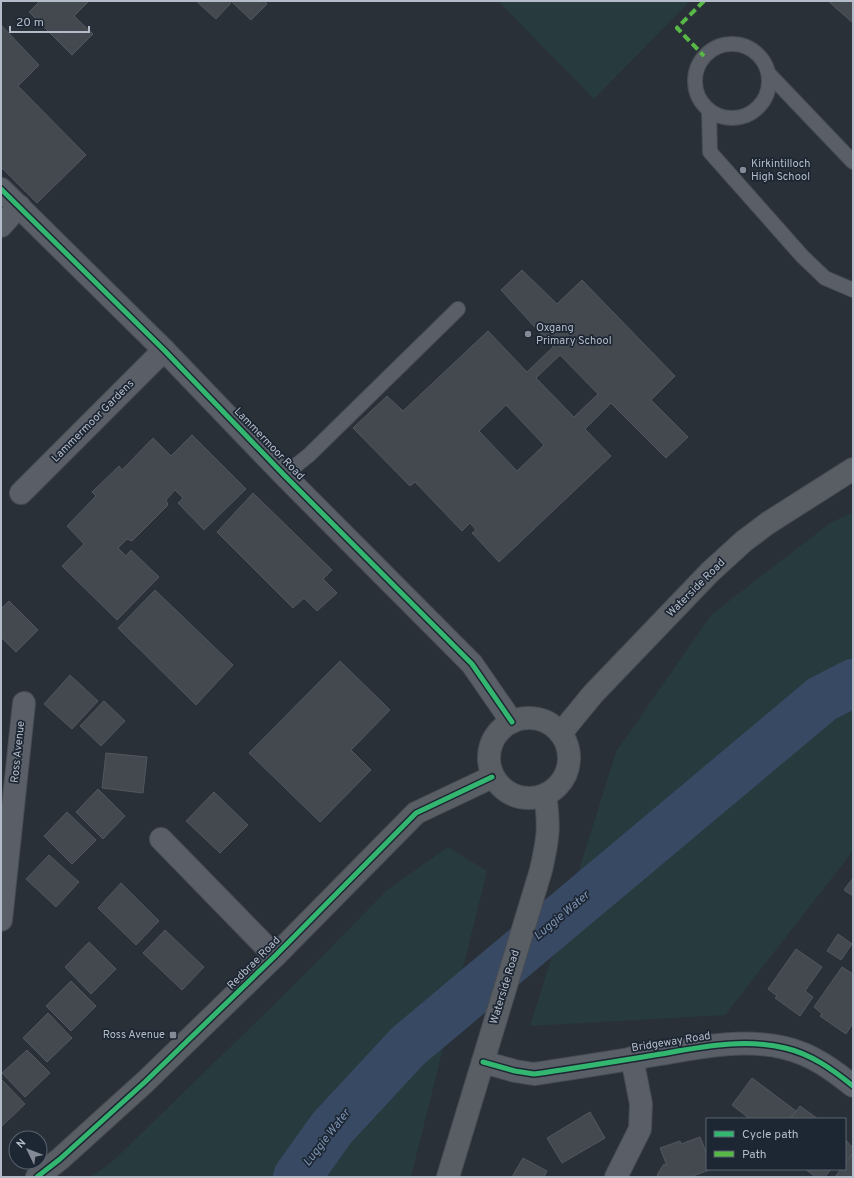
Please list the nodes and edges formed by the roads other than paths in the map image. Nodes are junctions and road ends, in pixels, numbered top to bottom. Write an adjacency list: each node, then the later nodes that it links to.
1 (769, 74): 2 (lane); 2 (lane); 3 (lane)
2 (709, 110): 7 (lane)
3 (853, 162)
4 (1, 189): 5 (street, Lammermoor Road)
5 (19, 206): 6 (street); 9 (street, Lammermoor Road)
6 (1, 226)
7 (853, 290)
8 (458, 309): 11 (lane)
9 (164, 350): 11 (street, Lammermoor Road); 12 (street, Lammermoor Gardens)
10 (853, 469): 15 (main road, Waterside Road)
11 (284, 475): 14 (street, Lammermoor Road)
12 (21, 493)
13 (24, 703): 19 (street, Ross Avenue)
14 (512, 722): 15 (main road); 16 (main road)
15 (561, 733): 17 (main road)
16 (492, 776): 17 (main road); 20 (main road, Redbrae Road)
17 (545, 796): 22 (main road, Waterside Road)
18 (161, 839): 20 (street)
19 (1, 920)
20 (275, 956): 24 (main road, Redbrae Road)
21 (632, 1058): 22 (street, Bridgeway Road); 23 (street, Bridgeway Road); 26 (street)
22 (483, 1062): 25 (main road, Waterside Road)
23 (853, 1086)
24 (37, 1177)
25 (448, 1177)
26 (616, 1177)

